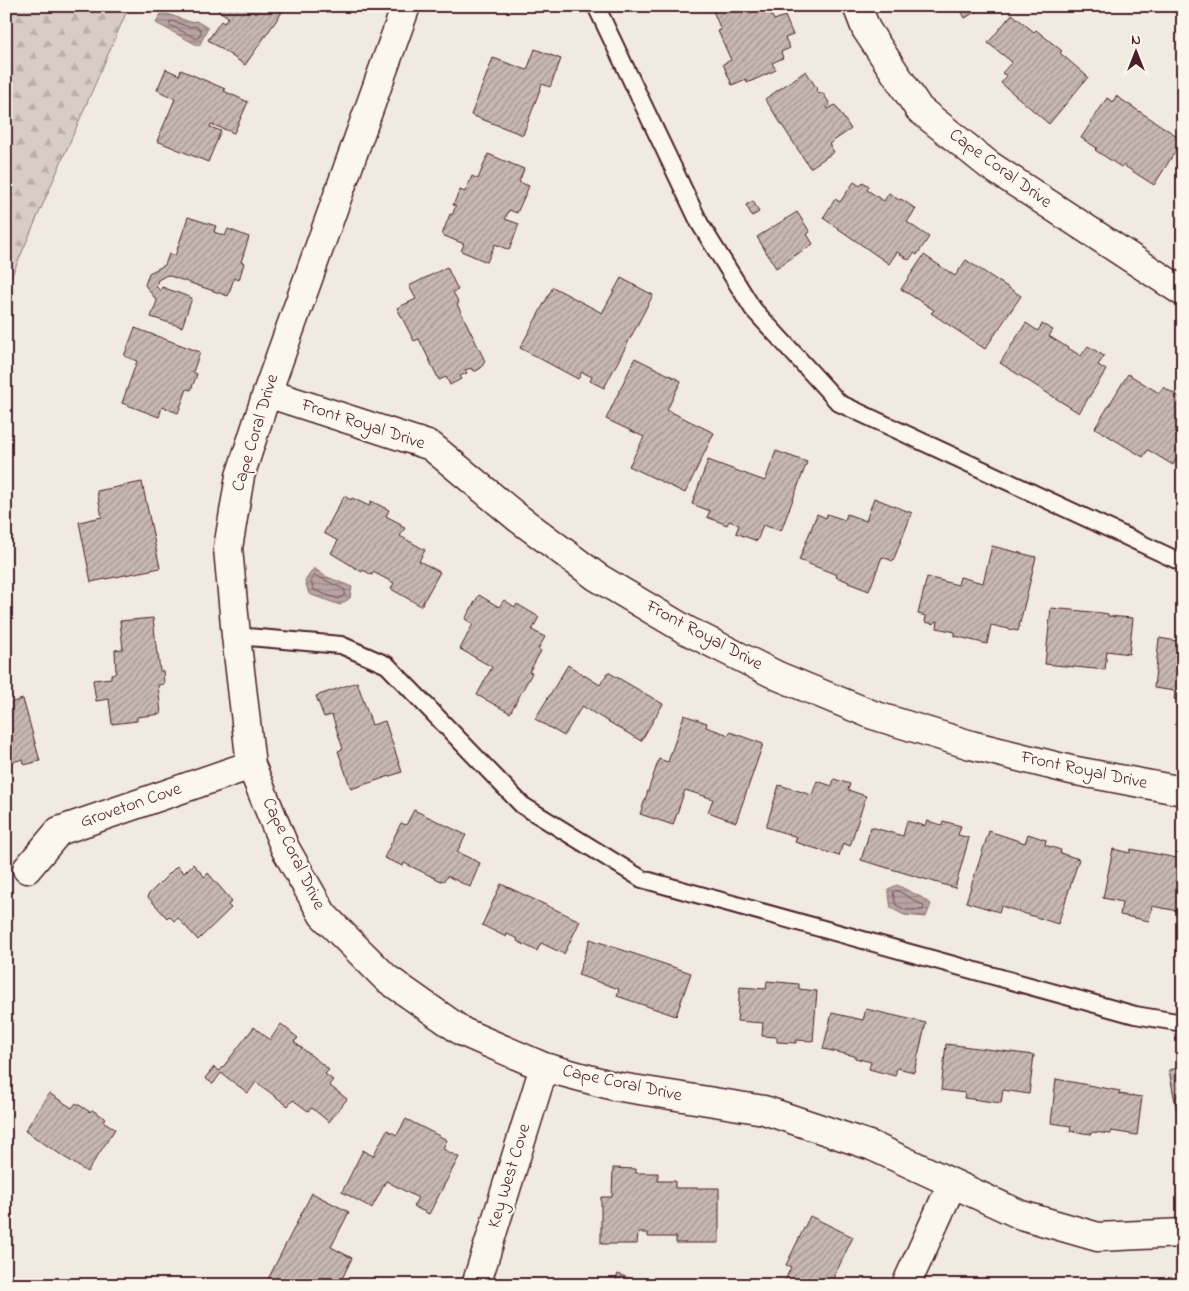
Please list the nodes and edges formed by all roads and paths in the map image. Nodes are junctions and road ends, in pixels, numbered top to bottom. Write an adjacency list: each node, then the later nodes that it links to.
1 (406, 6): 5 (street, Cape Coral Drive)
2 (596, 6): 6 (lane)
3 (857, 6): 4 (street, Cape Coral Drive)
4 (1183, 292)
5 (267, 394): 7 (street, Cape Coral Drive); 9 (street, Front Royal Drive)
6 (1183, 563)
7 (236, 636): 8 (street, Cape Coral Drive); 11 (lane)
8 (251, 765): 10 (street, Groveton Cove); 12 (street, Cape Coral Drive)
9 (1183, 792)
10 (27, 870)
11 (1183, 1024)
12 (544, 1067): 13 (street, Cape Coral Drive); 15 (street, Key West Cove)
13 (952, 1184): 14 (street, Cape Coral Drive); 16 (street)
14 (1183, 1233)
15 (476, 1285)
16 (906, 1285)

